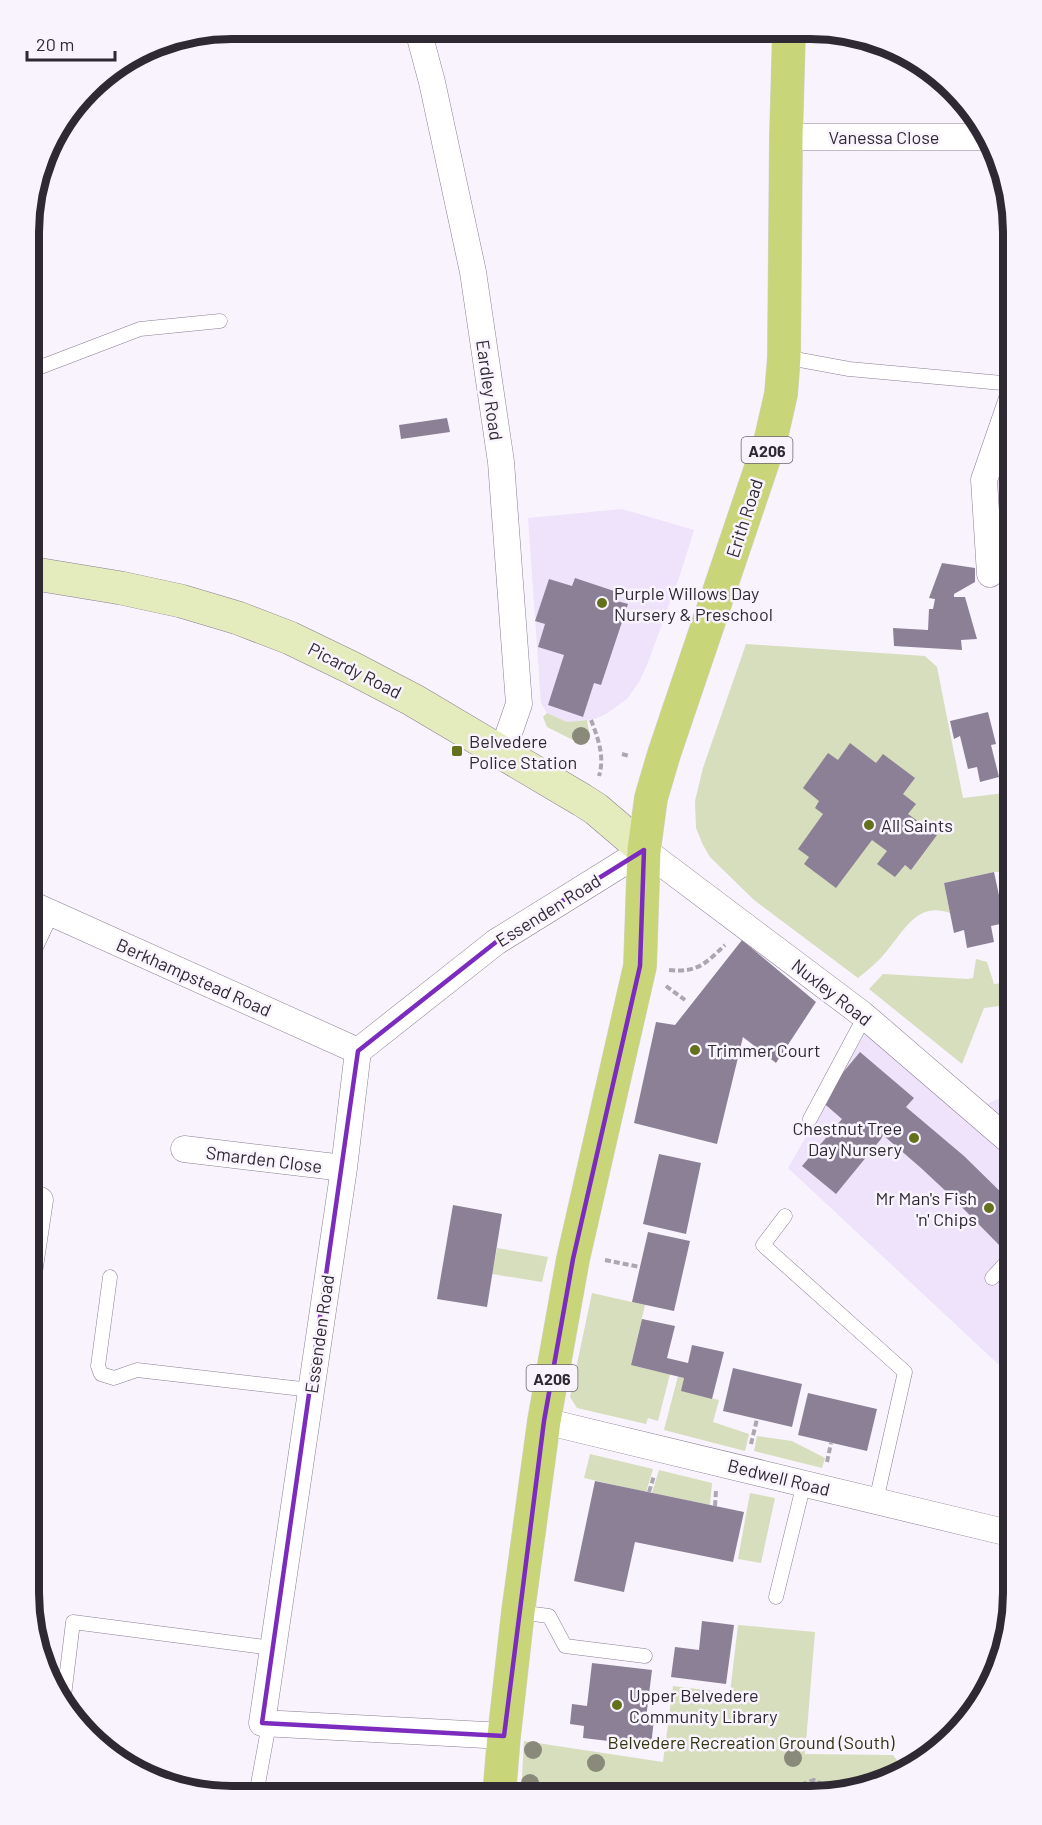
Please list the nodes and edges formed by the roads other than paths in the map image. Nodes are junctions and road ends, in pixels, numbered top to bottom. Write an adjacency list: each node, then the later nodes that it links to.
1 (420, 39): 12 (street, Eardley Road)
2 (789, 39): 3 (main road, Erith Road / A206)
3 (786, 137): 4 (street, Vanessa Close); 6 (main road, Erith Road / A206)
4 (978, 137)
5 (220, 321): 7 (lane)
6 (784, 357): 8 (lane); 13 (main road, Erith Road / A206)
7 (39, 368)
8 (1003, 383)
9 (1003, 425): 11 (street)
10 (39, 574): 12 (main road, Picardy Road)
11 (990, 574)
12 (502, 753): 13 (main road, Picardy Road)
13 (644, 850): 15 (street, Nuxley Road); 16 (street, Essenden Road); 28 (main road, A206)
14 (41, 908): 16 (street, Berkhampstead Road)
15 (865, 1016): 17 (lane); 18 (street, Nuxley Road)
16 (358, 1052): 20 (street, Essenden Road)
17 (810, 1119)
18 (1003, 1135)
19 (184, 1149): 20 (street, Smarden Close)
20 (344, 1168): 27 (street, Essenden Road)
21 (40, 1200): 22 (street)
22 (39, 1207)
23 (785, 1216): 30 (lane)
24 (1003, 1266): 26 (lane)
25 (110, 1277): 27 (lane)
26 (992, 1278)
27 (310, 1390): 34 (street, Essenden Road)
28 (544, 1421): 29 (street, Bedwell Road); 33 (main road, A206)
29 (804, 1483): 30 (street, Bedwell Road); 32 (lane)
30 (876, 1501): 31 (street, Bedwell Road)
31 (1003, 1532)
32 (776, 1596)
33 (518, 1612): 35 (lane); 38 (main road, A206)
34 (272, 1648): 36 (lane); 37 (street, Essenden Road)
35 (645, 1656)
36 (65, 1689)
37 (269, 1724): 38 (street); 39 (lane)
38 (504, 1736): 40 (main road, A206)
39 (258, 1786)
40 (500, 1786)

